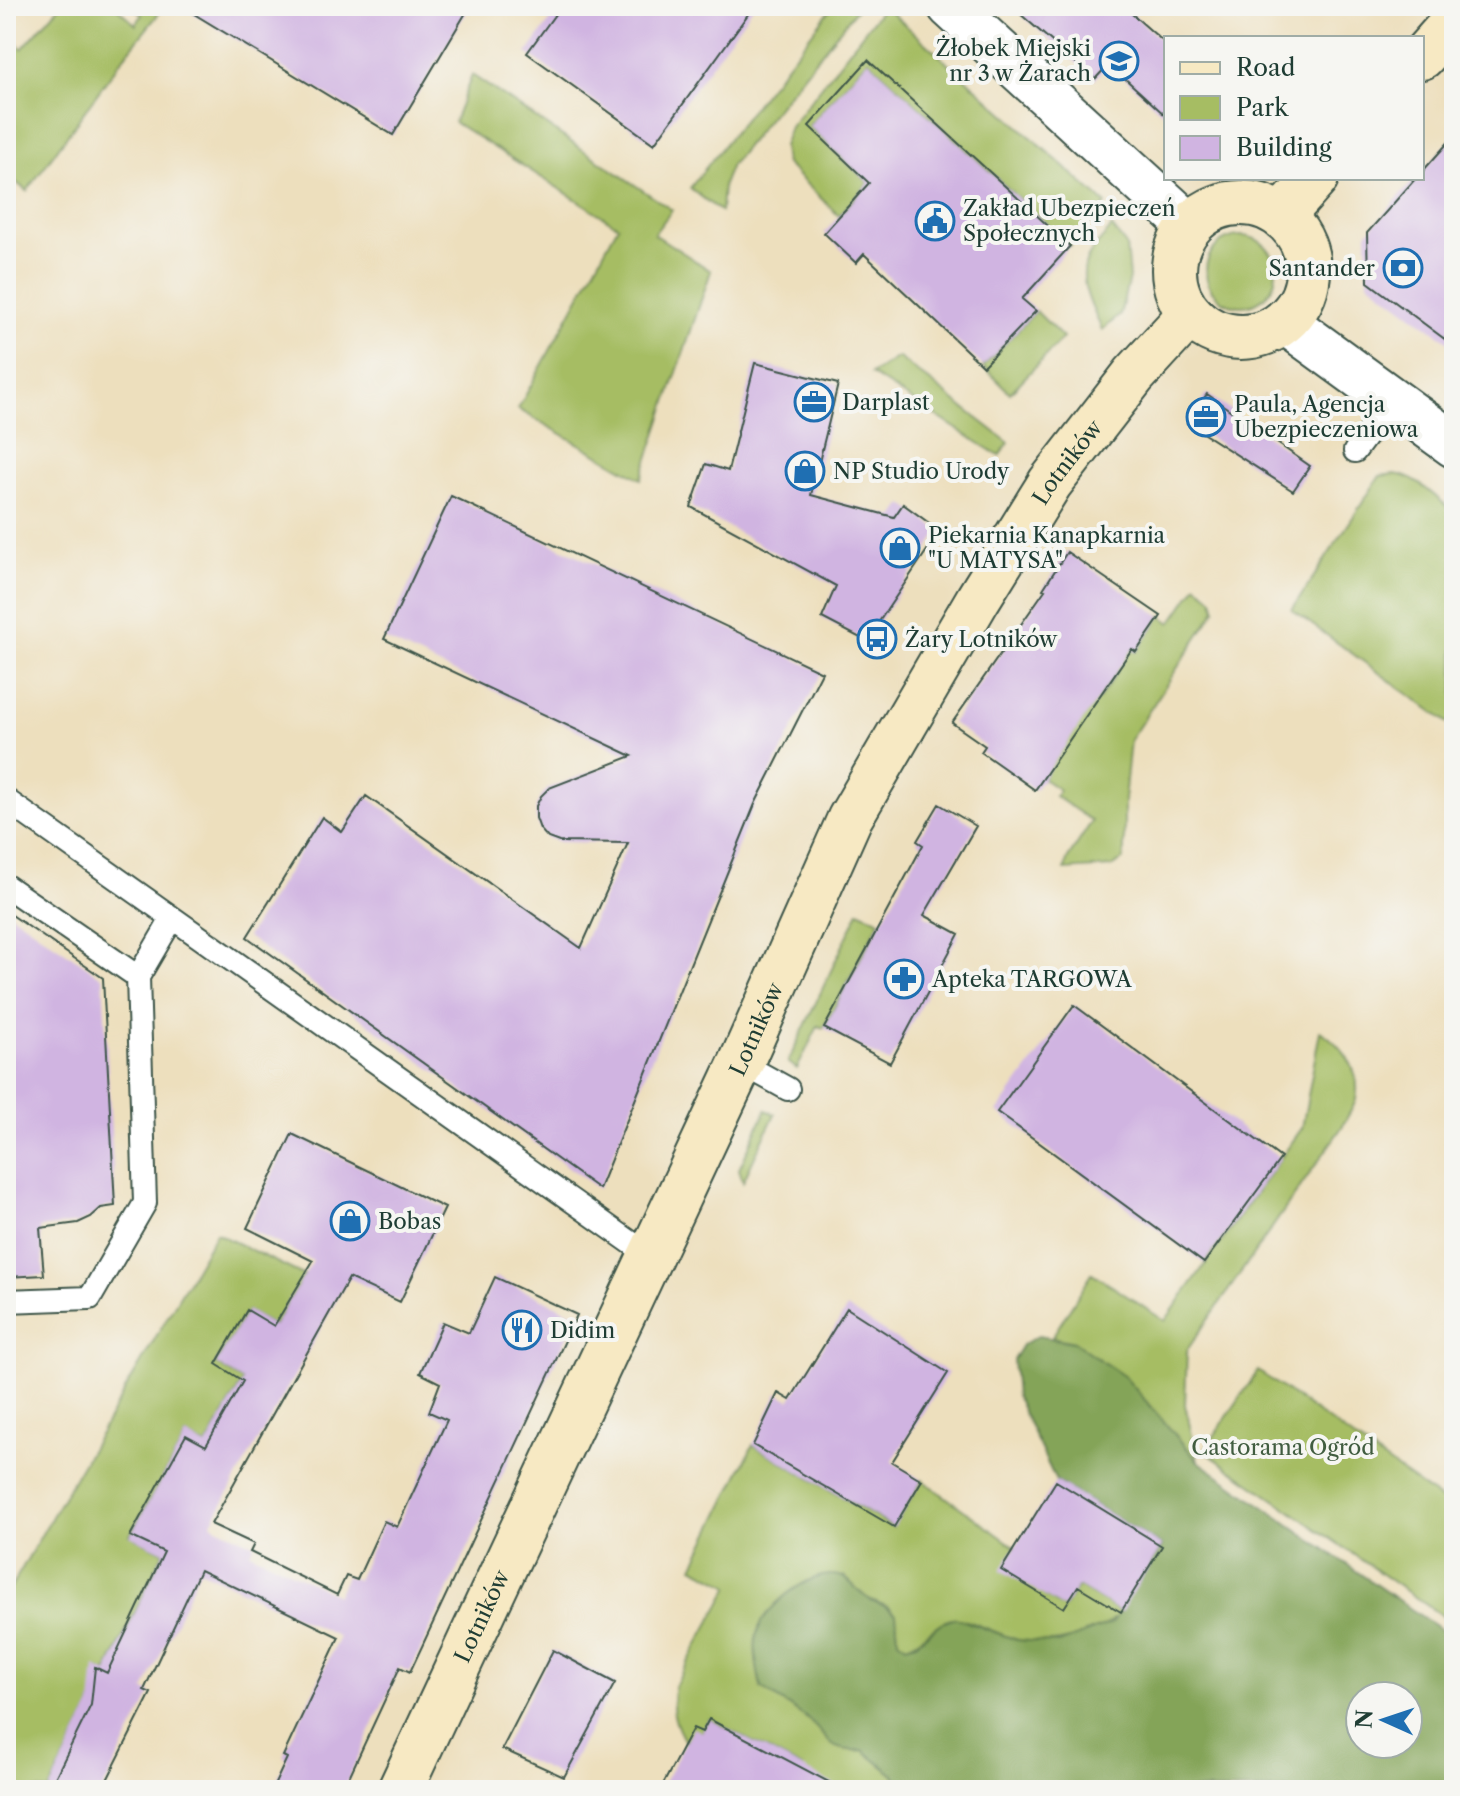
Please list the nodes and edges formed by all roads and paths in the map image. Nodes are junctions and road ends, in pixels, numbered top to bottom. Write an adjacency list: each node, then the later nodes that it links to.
1 (950, 6): 6 (street)
2 (1454, 21): 3 (street)
3 (1424, 55)
4 (1314, 180): 5 (street)
5 (1282, 216): 6 (street); 8 (street)
6 (1190, 226): 7 (street)
7 (1190, 314): 8 (street); 16 (street, Lotników)
8 (1285, 322): 9 (street)
9 (1393, 400): 10 (street); 11 (lane)
10 (1454, 445)
11 (1355, 451)
12 (6, 800): 14 (lane)
13 (6, 886): 15 (lane)
14 (172, 919): 15 (lane); 18 (lane)
15 (138, 977): 19 (lane)
16 (741, 1063): 17 (lane); 18 (street, Lotników)
17 (788, 1089)
18 (650, 1256): 20 (street, Lotników)
19 (6, 1301)
20 (400, 1790)

